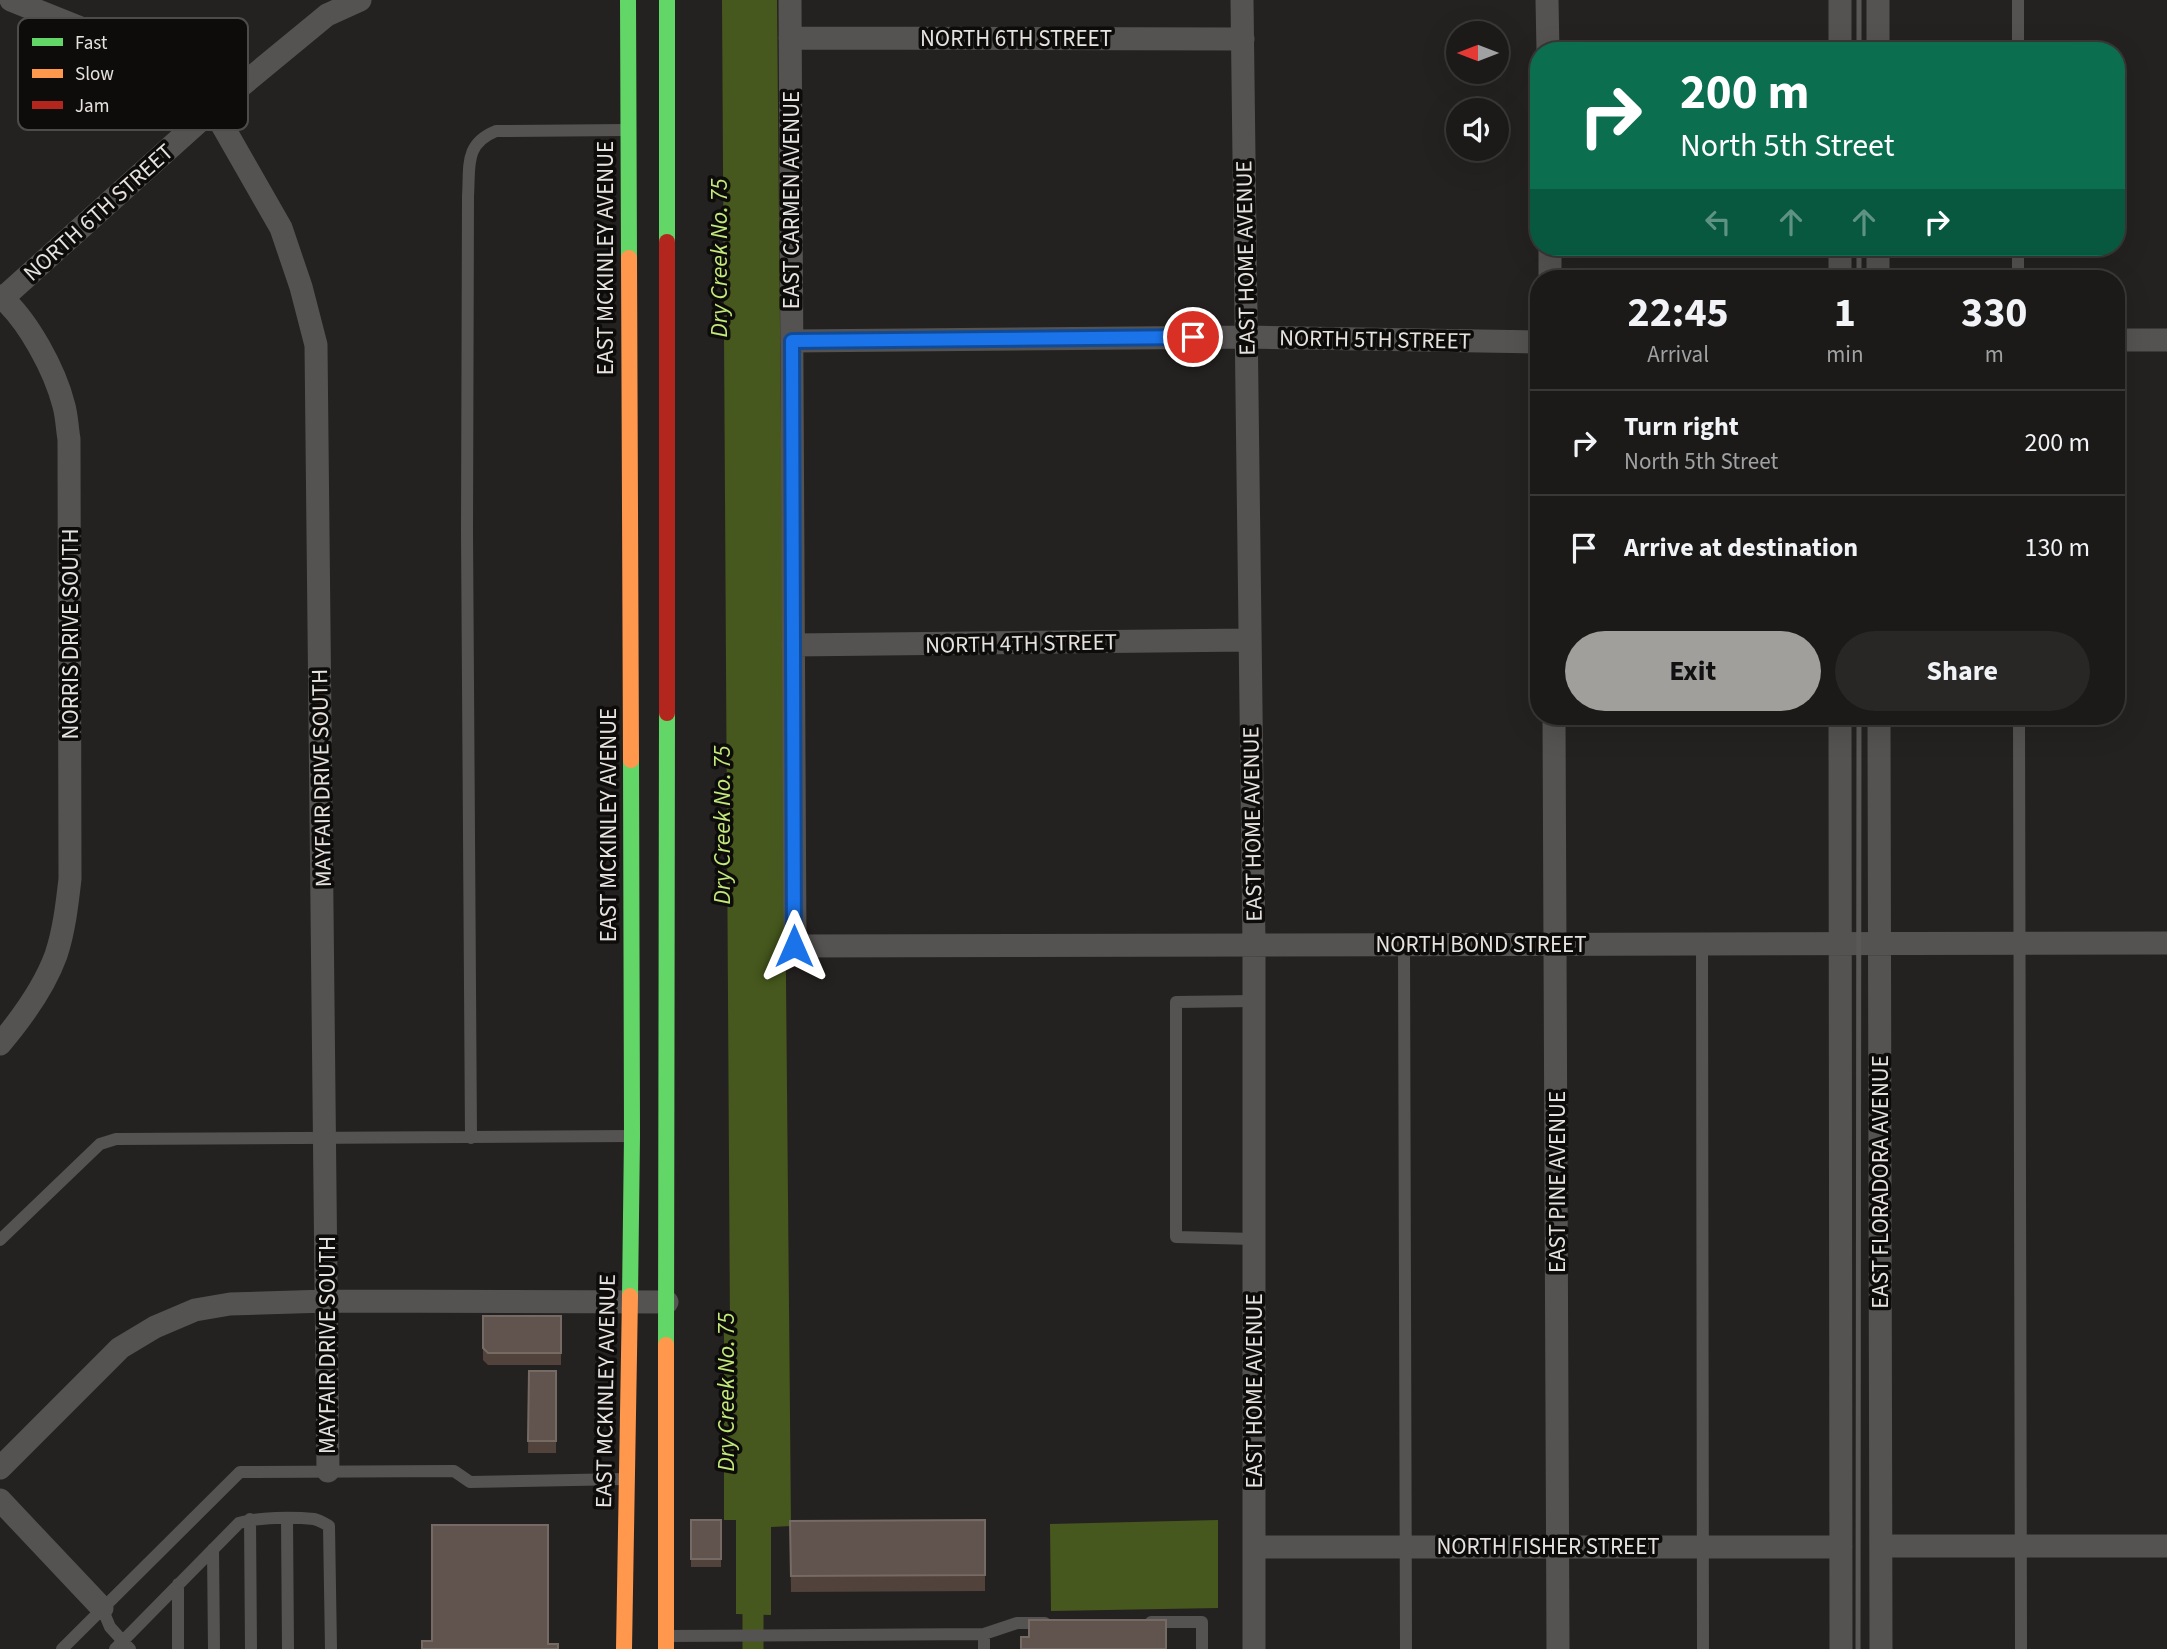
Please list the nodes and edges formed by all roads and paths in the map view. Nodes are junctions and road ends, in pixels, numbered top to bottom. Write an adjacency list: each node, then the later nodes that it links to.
1 (11, 0): 11 (street)
2 (360, 0): 18 (street, NORTH 6TH STREET)
3 (628, 0): 21 (main road, EAST MCKINLEY AVENUE)
4 (667, 0): 23 (main road)
5 (790, 0): 12 (street, EAST CARMEN AVENUE)
6 (1242, 0): 13 (street, EAST HOME AVENUE)
7 (1547, 0): 14 (street)
8 (1840, 0): 15 (street)
9 (1878, 0): 16 (street)
10 (2018, 0): 17 (lane)
11 (56, 18)
12 (790, 38): 13 (street, NORTH 6TH STREET); 28 (street, EAST CARMEN AVENUE)
13 (1243, 39): 25 (street, EAST HOME AVENUE)
14 (1548, 42)
15 (1840, 42)
16 (1878, 42)
17 (2018, 42)
18 (248, 80)
19 (189, 130): 24 (street, NORTH 6TH STREET)
20 (225, 130): 48 (street, MAYFAIR DRIVE SOUTH)
21 (627, 130): 47 (main road, EAST MCKINLEY AVENUE); 49 (lane)
22 (650, 166): 23 (main road)
23 (667, 241): 54 (main road)
24 (1, 298): 46 (street, NORRIS DRIVE SOUTH)
25 (1246, 337): 28 (street, NORTH 5TH STREET); 29 (street, NORTH 5TH STREET); 30 (street, EAST HOME AVENUE)
26 (2125, 340): 27 (street)
27 (2167, 340)
28 (792, 341): 31 (street, EAST CARMEN AVENUE)
29 (1530, 342)
30 (1250, 640): 31 (street, NORTH 4TH STREET); 42 (street, EAST HOME AVENUE)
31 (793, 645): 44 (street, EAST CARMEN AVENUE)
32 (1554, 725): 38 (street, EAST PINE AVENUE)
33 (1840, 725): 40 (street, EAST FLORADORA AVENUE)
34 (1879, 725): 41 (street, EAST FLORADORA AVENUE)
35 (2019, 725): 36 (lane)
36 (2020, 943): 37 (street, NORTH BOND STREET); 41 (street, NORTH BOND STREET); 65 (lane)
37 (2167, 943)
38 (1556, 944): 39 (street, NORTH BOND STREET); 43 (street, NORTH BOND STREET); 62 (street, EAST PINE AVENUE)
39 (1702, 944): 40 (street, NORTH BOND STREET); 63 (lane)
40 (1841, 944): 41 (street, NORTH BOND STREET); 69 (street, EAST FLORADORA AVENUE)
41 (1879, 944): 64 (street, EAST FLORADORA AVENUE)
42 (1254, 945): 43 (street, NORTH BOND STREET); 44 (street, NORTH BOND STREET); 45 (street, EAST HOME AVENUE)
43 (1404, 945): 68 (lane)
44 (794, 946)
45 (1254, 1001): 50 (street, EAST HOME AVENUE); 50 (lane)
46 (0, 1044)
47 (632, 1136): 49 (lane); 53 (main road, EAST MCKINLEY AVENUE)
48 (325, 1137): 49 (lane); 51 (lane); 52 (street, MAYFAIR DRIVE SOUTH)
49 (471, 1138)
50 (1254, 1239): 67 (street, EAST HOME AVENUE)
51 (0, 1240)
52 (327, 1301): 53 (street); 55 (street); 56 (street, MAYFAIR DRIVE SOUTH)
53 (629, 1301): 54 (street); 57 (main road, EAST MCKINLEY AVENUE)
54 (667, 1302): 78 (main road)
55 (0, 1468)
56 (328, 1471): 57 (lane); 73 (lane)
57 (627, 1479): 61 (main road, EAST MCKINLEY AVENUE)
58 (0, 1500): 73 (street)
59 (250, 1519): 60 (lane); 70 (lane); 83 (lane)
60 (287, 1519): 84 (lane); 85 (lane)
61 (626, 1539): 72 (main road); 86 (main road, EAST MCKINLEY AVENUE)
62 (1558, 1546): 63 (street, NORTH FISHER STREET); 68 (street, NORTH FISHER STREET); 92 (street, EAST PINE AVENUE)
63 (1703, 1546): 69 (street, NORTH FISHER STREET); 93 (lane)
64 (1881, 1546): 65 (street); 95 (street, EAST FLORADORA AVENUE)
65 (2021, 1546): 66 (street); 96 (lane)
66 (2167, 1546)
67 (1254, 1547): 68 (street, NORTH FISHER STREET); 90 (street, EAST HOME AVENUE)
68 (1406, 1547): 91 (lane)
69 (1842, 1547): 94 (street, EAST FLORADORA AVENUE)
70 (213, 1549): 71 (lane); 82 (lane)
71 (178, 1584): 79 (lane); 81 (lane)
72 (641, 1602)
73 (102, 1608): 79 (lane); 80 (lane)
74 (1056, 1622): 77 (lane)
75 (1136, 1622): 89 (lane)
76 (809, 1634): 77 (lane); 78 (lane); 87 (lane)
77 (984, 1634): 88 (lane)
78 (666, 1642)
79 (122, 1646)
80 (62, 1649)
81 (178, 1649)
82 (214, 1649)
83 (251, 1649)
84 (288, 1649)
85 (331, 1649)
86 (624, 1649)
87 (809, 1649)
88 (984, 1649)
89 (1202, 1649)
90 (1254, 1649)
91 (1406, 1649)
92 (1558, 1649)
93 (1703, 1649)
94 (1841, 1649)
95 (1881, 1649)
96 (2021, 1649)

